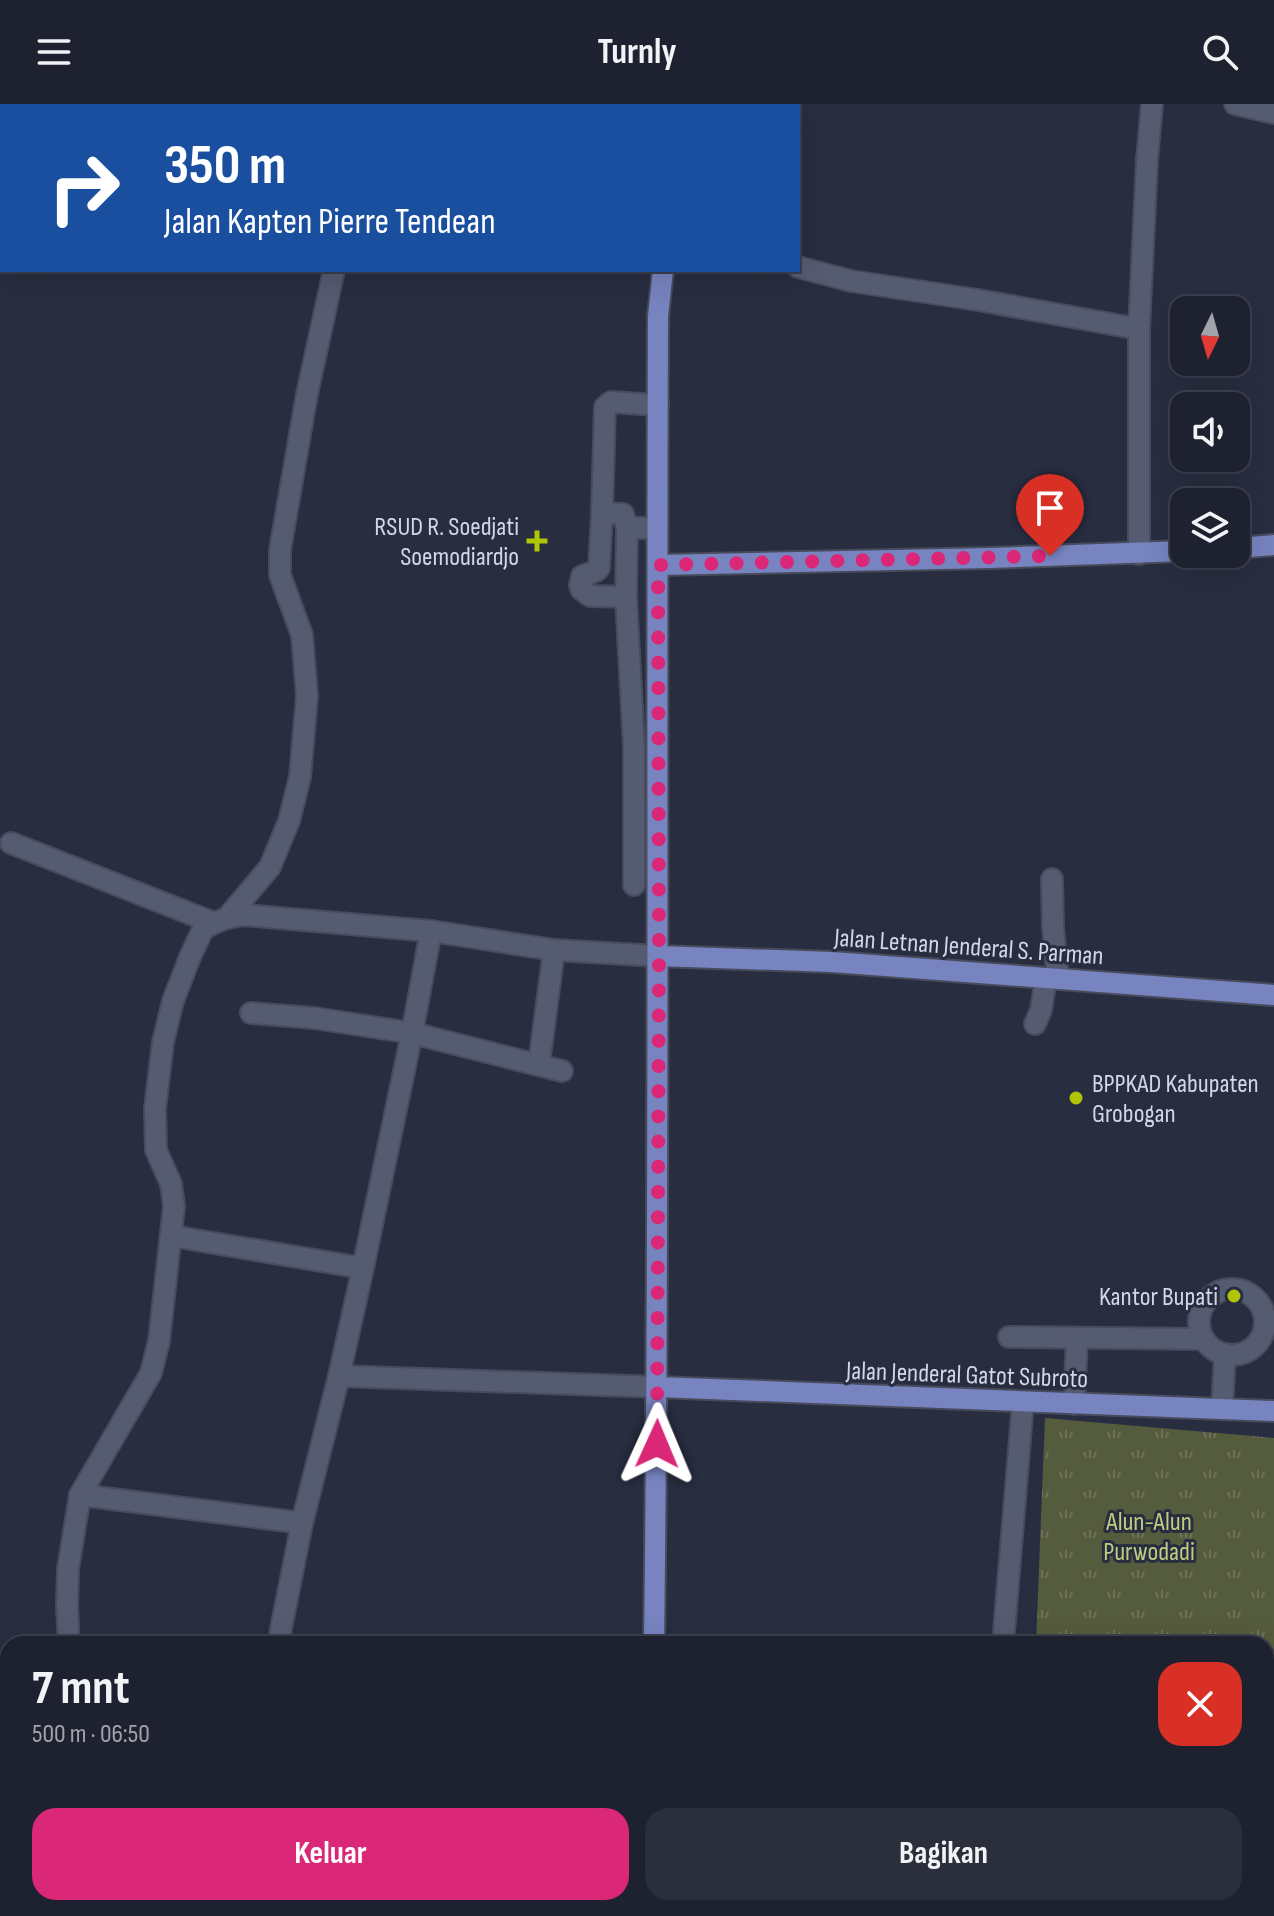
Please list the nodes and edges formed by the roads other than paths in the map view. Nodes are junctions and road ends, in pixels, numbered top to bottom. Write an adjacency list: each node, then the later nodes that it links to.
1 (1152, 104): 7 (street)
2 (1235, 104): 3 (street)
3 (1274, 113)
4 (800, 268): 7 (street)
5 (334, 272): 21 (street)
6 (663, 272): 8 (main road)
7 (1139, 329): 15 (street)
8 (658, 405): 9 (street); 11 (main road)
9 (602, 513): 10 (street); 17 (street)
10 (627, 527): 11 (street); 17 (street)
11 (657, 529): 16 (main road)
12 (1274, 545): 13 (main road)
13 (1250, 547)
14 (1170, 552): 15 (main road)
15 (1139, 554): 16 (main road)
16 (658, 565): 24 (main road)
17 (626, 597): 20 (street)
18 (11, 843): 21 (street)
19 (1052, 879): 25 (street)
20 (634, 885)
21 (220, 920): 22 (street); 32 (street)
22 (431, 931): 23 (street); 29 (street)
23 (554, 950): 24 (street); 30 (street)
24 (659, 956): 25 (main road, Jalan Letnan Jenderal S. Parman); 39 (main road)
25 (1052, 979): 26 (main road, Jalan Letnan Jenderal S. Parman); 28 (street)
26 (1274, 995)
27 (251, 1013): 29 (street)
28 (1035, 1024)
29 (412, 1033): 30 (street); 33 (street)
30 (539, 1064): 31 (street)
31 (562, 1071)
32 (172, 1236): 33 (street); 44 (street)
33 (363, 1268): 38 (street)
34 (1009, 1337): 35 (street)
35 (1077, 1339): 36 (street); 41 (street)
36 (1203, 1339): 37 (street); 37 (street)
37 (1225, 1354): 42 (street)
38 (339, 1376): 39 (street); 45 (street)
39 (658, 1387): 40 (main road, Jalan Jenderal Gatot Subroto); 48 (main road)
40 (1023, 1402): 41 (main road, Jalan Jenderal Gatot Subroto); 49 (street)
41 (1074, 1404): 42 (main road, Jalan Jenderal Gatot Subroto)
42 (1222, 1409): 43 (main road, Jalan Jenderal Gatot Subroto)
43 (1274, 1411)
44 (80, 1495): 45 (street); 46 (street)
45 (302, 1523): 47 (street)
46 (69, 1636)
47 (280, 1636)
48 (654, 1636)
49 (1004, 1636)

